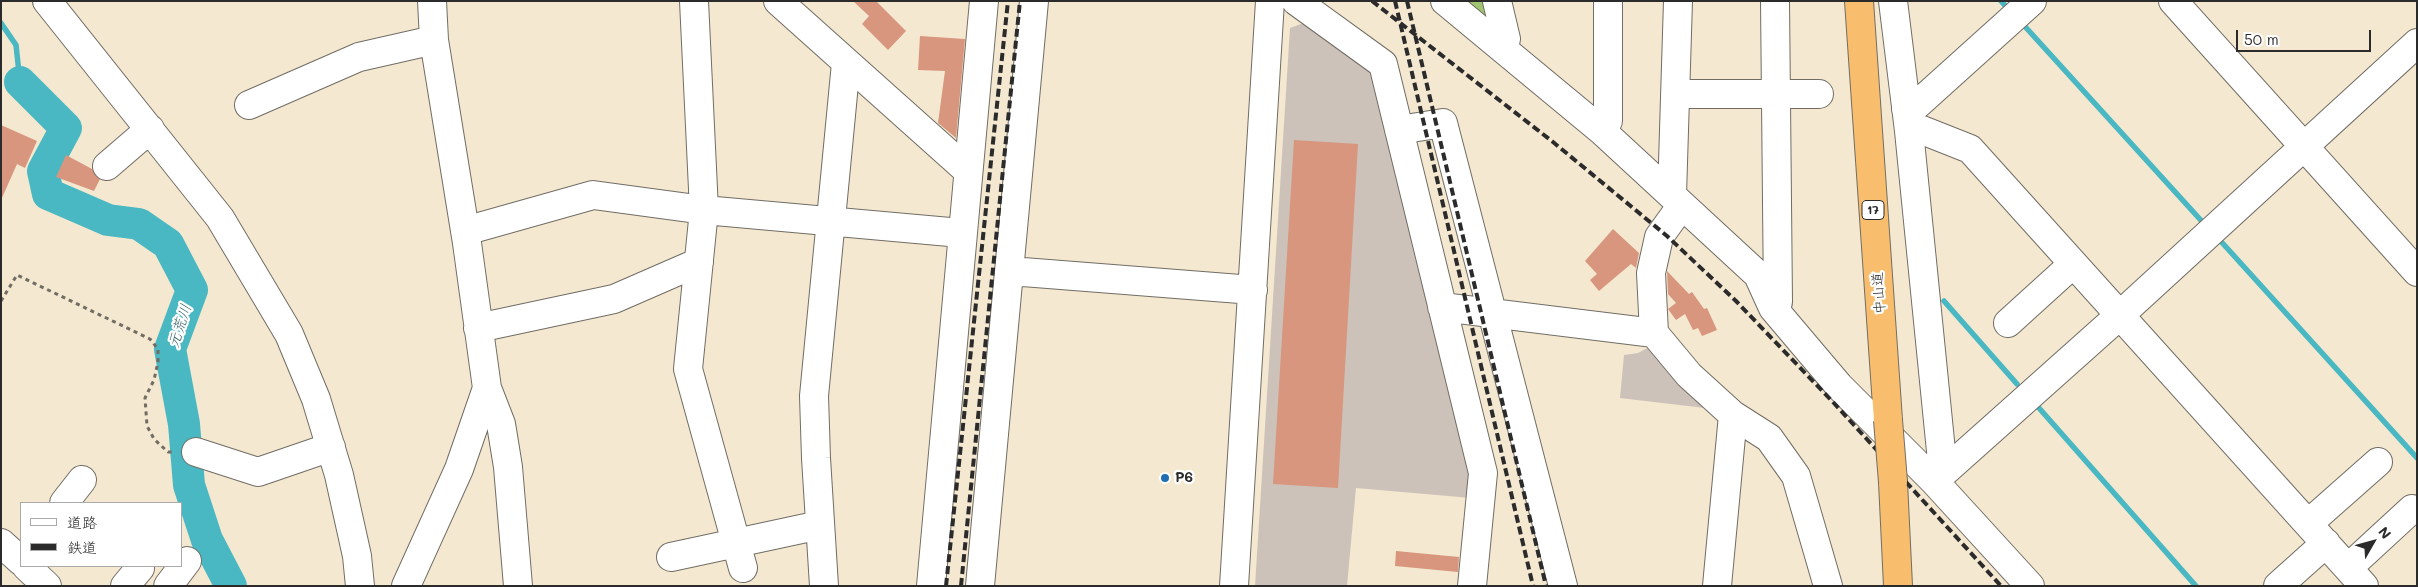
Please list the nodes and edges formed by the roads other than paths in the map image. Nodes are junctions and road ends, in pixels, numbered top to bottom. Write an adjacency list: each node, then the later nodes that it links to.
1 (432, 1): 18 (street)
2 (694, 1): 34 (street)
3 (778, 1): 21 (street)
4 (984, 1): 32 (street)
5 (1034, 1): 40 (street)
6 (1270, 1): 42 (street)
7 (1296, 1): 28 (street)
8 (1445, 1): 20 (street)
9 (1497, 1): 20 (street)
10 (1608, 1): 29 (street)
11 (1678, 1): 22 (street)
12 (1775, 1): 23 (street)
13 (1859, 1): 81 (highway, 中山道 / 17, bridge)
14 (1893, 1): 26 (street)
15 (2032, 1): 26 (street)
16 (2173, 1): 30 (street)
17 (53, 3): 27 (street)
18 (434, 40): 25 (street); 36 (street)
19 (2417, 43): 30 (street)
20 (1501, 46): 29 (street)
21 (846, 63): 32 (street); 35 (street)
22 (1675, 94): 23 (street); 33 (street)
23 (1775, 94): 24 (street); 44 (street)
24 (1819, 94)
25 (249, 105)
26 (1907, 120): 39 (street); 55 (street)
27 (150, 129): 31 (street); 52 (street)
28 (1399, 130): 43 (street); 45 (street)
29 (1602, 131): 33 (street)
30 (2304, 146): 41 (street); 46 (street)
31 (107, 166)
32 (968, 171): 37 (street)
33 (1677, 200): 44 (street); 49 (street)
34 (704, 210): 35 (street); 36 (street); 38 (street)
35 (831, 221): 37 (street); 59 (street)
36 (464, 231): 48 (street)
37 (961, 233): 74 (street)
38 (699, 262): 48 (street); 62 (street)
39 (2073, 264): 46 (street); 47 (street)
40 (1010, 271): 42 (street); 75 (street)
41 (2417, 272)
42 (1252, 290): 76 (street)
43 (1442, 307): 45 (street); 77 (street)
44 (1773, 308): 55 (street)
45 (1493, 313): 49 (street); 78 (street)
46 (2120, 315): 55 (street); 60 (street)
47 (2008, 323)
48 (478, 328): 50 (street)
49 (1654, 333): 51 (street)
50 (487, 388): 71 (street); 72 (street)
51 (1732, 415): 79 (street); 80 (street)
52 (331, 447): 53 (street); 70 (street)
53 (189, 452)
54 (2378, 462): 60 (street)
55 (1938, 476): 82 (street)
56 (82, 480): 57 (street)
57 (65, 502)
58 (2412, 509): 67 (street)
59 (820, 525): 62 (street); 73 (street)
60 (2317, 533): 67 (street); 83 (street)
61 (1, 543): 64 (street)
62 (740, 556): 63 (street)
63 (671, 557)
64 (20, 560)
65 (187, 561): 69 (street)
66 (27, 567): 68 (street)
67 (2356, 577)
68 (47, 586)
69 (168, 586)
70 (360, 586)
71 (406, 586)
72 (518, 586)
73 (824, 586)
74 (931, 586)
75 (980, 586)
76 (1234, 586)
77 (1472, 586)
78 (1563, 586)
79 (1717, 586)
80 (1828, 586)
81 (1898, 586)
82 (2030, 586)
83 (2278, 586)

